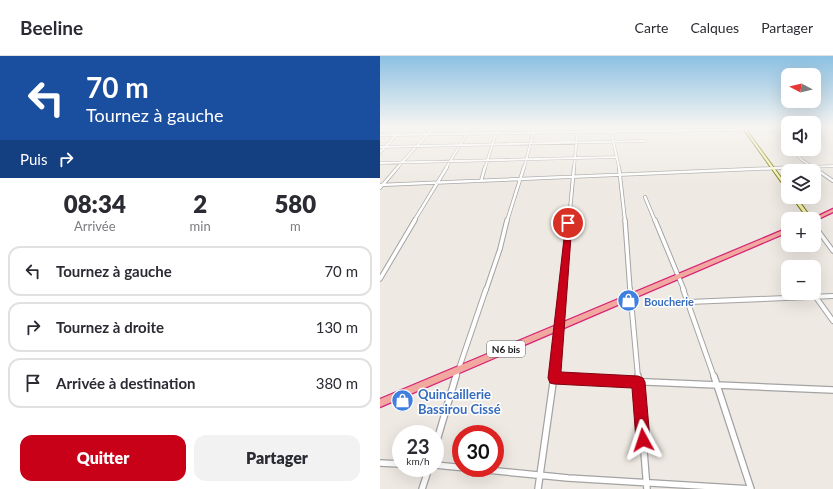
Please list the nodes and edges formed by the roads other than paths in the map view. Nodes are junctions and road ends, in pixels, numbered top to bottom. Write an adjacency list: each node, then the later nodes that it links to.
1 (415, 147): 14 (street)
2 (459, 147): 13 (street)
3 (491, 147): 12 (street)
4 (530, 147): 11 (street)
5 (575, 147): 10 (street)
6 (615, 147): 9 (street)
7 (758, 147): 19 (main road)
8 (799, 156): 16 (street)
9 (617, 157): 10 (street); 22 (street)
10 (574, 158): 11 (street); 23 (street)
11 (527, 159): 12 (street); 25 (street)
12 (488, 160): 13 (street); 26 (street)
13 (449, 161): 14 (street); 28 (street)
14 (402, 162): 15 (street); 29 (street)
15 (380, 163)
16 (807, 164)
17 (833, 166): 18 (street)
18 (821, 167)
19 (774, 168): 20 (street); 22 (street); 24 (main road)
20 (781, 168)
21 (821, 173): 27 (street)
22 (620, 175): 23 (street); 39 (street)
23 (573, 177): 25 (street); 45 (street)
24 (781, 178)
25 (520, 179): 26 (street); 46 (street)
26 (481, 181): 28 (street)
27 (833, 181)
28 (437, 183): 29 (street); 37 (street)
29 (381, 186)
30 (644, 197): 36 (street)
31 (833, 210): 32 (highway)
32 (821, 216)
33 (781, 233): 36 (highway, N6 bis)
34 (821, 235): 35 (street)
35 (833, 251)
36 (679, 276): 39 (highway, N6 bis); 43 (street)
37 (380, 279)
38 (821, 295): 40 (street)
39 (631, 296): 45 (highway, N6 bis); 48 (street)
40 (833, 296)
41 (781, 297): 43 (street)
42 (818, 300): 44 (street)
43 (689, 302): 49 (street)
44 (833, 321)
45 (559, 327): 46 (highway, N6 bis); 47 (street)
46 (458, 370): 51 (highway, N6 bis); 52 (street)
47 (554, 378): 48 (street); 56 (street)
48 (638, 382): 49 (street); 58 (street)
49 (717, 386): 50 (street); 61 (street)
50 (833, 390)
51 (380, 403)
52 (442, 425)
53 (380, 463): 54 (street)
54 (392, 464)
55 (444, 466): 56 (street)
56 (540, 475): 58 (street); 60 (street)
57 (426, 477): 59 (street)
58 (647, 486): 61 (street)
59 (422, 489)
60 (538, 489)
61 (751, 489)

